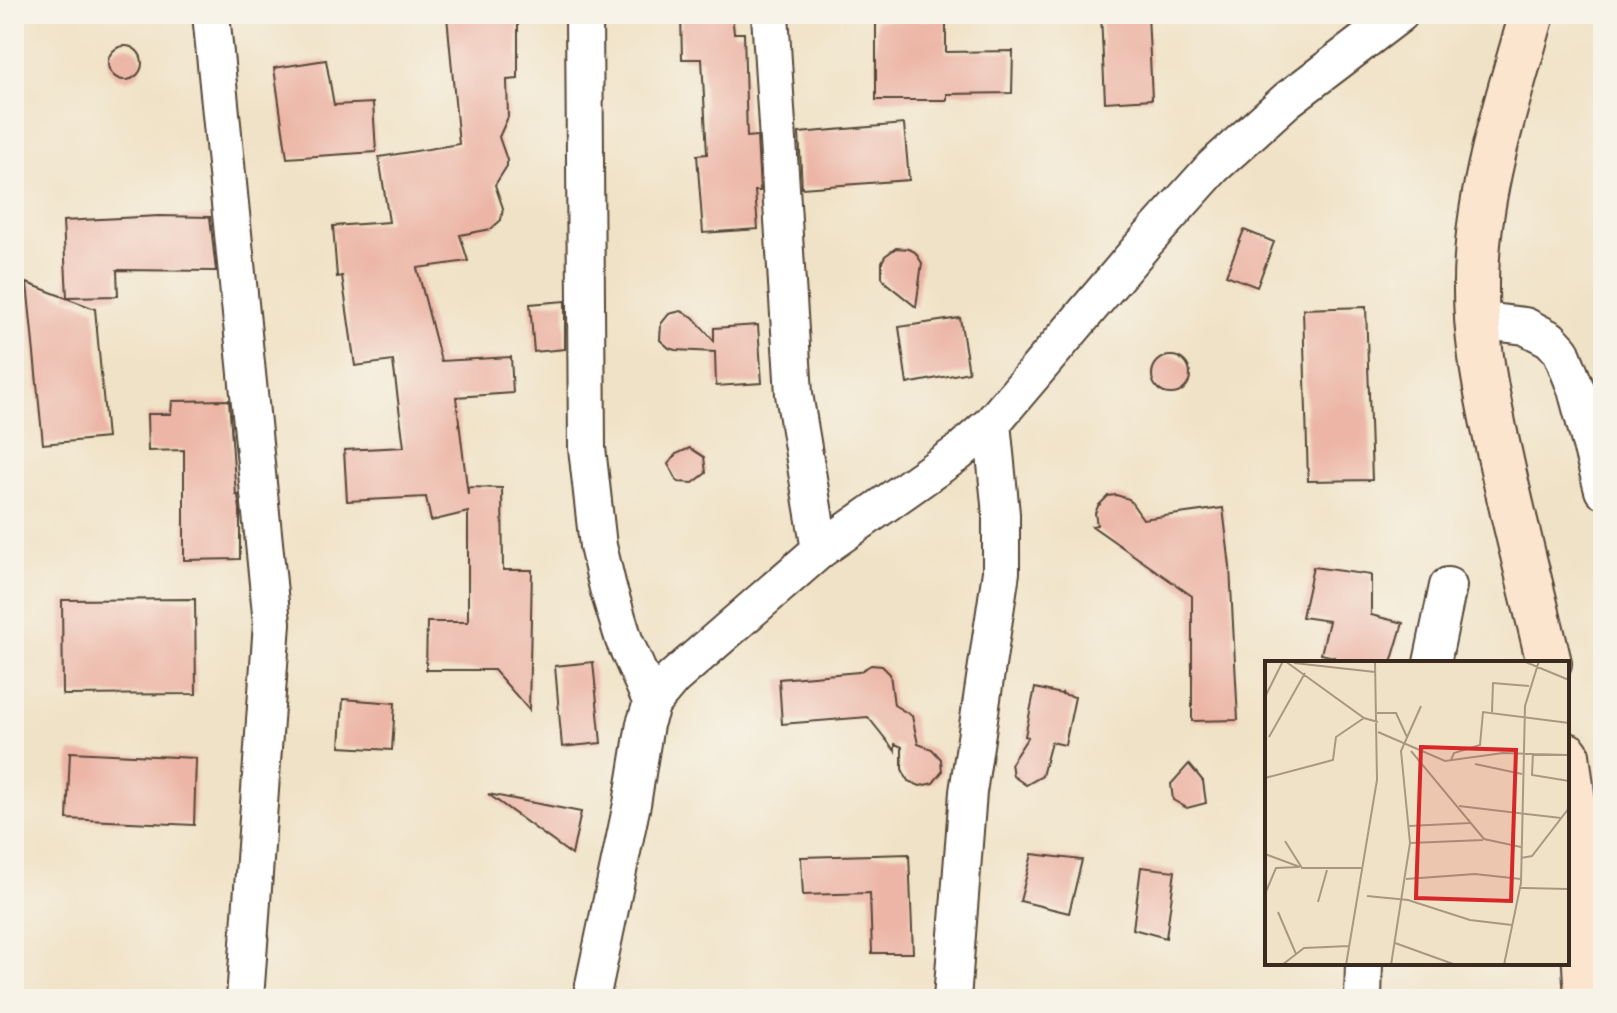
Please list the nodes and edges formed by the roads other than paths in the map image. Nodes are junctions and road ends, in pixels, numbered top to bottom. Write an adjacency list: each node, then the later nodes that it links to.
1 (211, 14): 16 (street)
2 (584, 14): 13 (street)
3 (770, 14): 9 (street)
4 (1400, 14): 7 (street)
5 (1532, 14): 6 (street)
6 (1476, 320): 8 (street); 12 (street)
7 (992, 423): 9 (street); 18 (street)
8 (1603, 490)
9 (820, 550): 13 (street)
10 (1448, 586): 11 (street)
11 (1432, 661)
12 (1549, 661)
13 (652, 703): 17 (street)
14 (1569, 772): 20 (street)
15 (1364, 965): 19 (street)
16 (245, 999)
17 (591, 999)
18 (952, 999)
19 (1363, 999)
20 (1587, 999)

